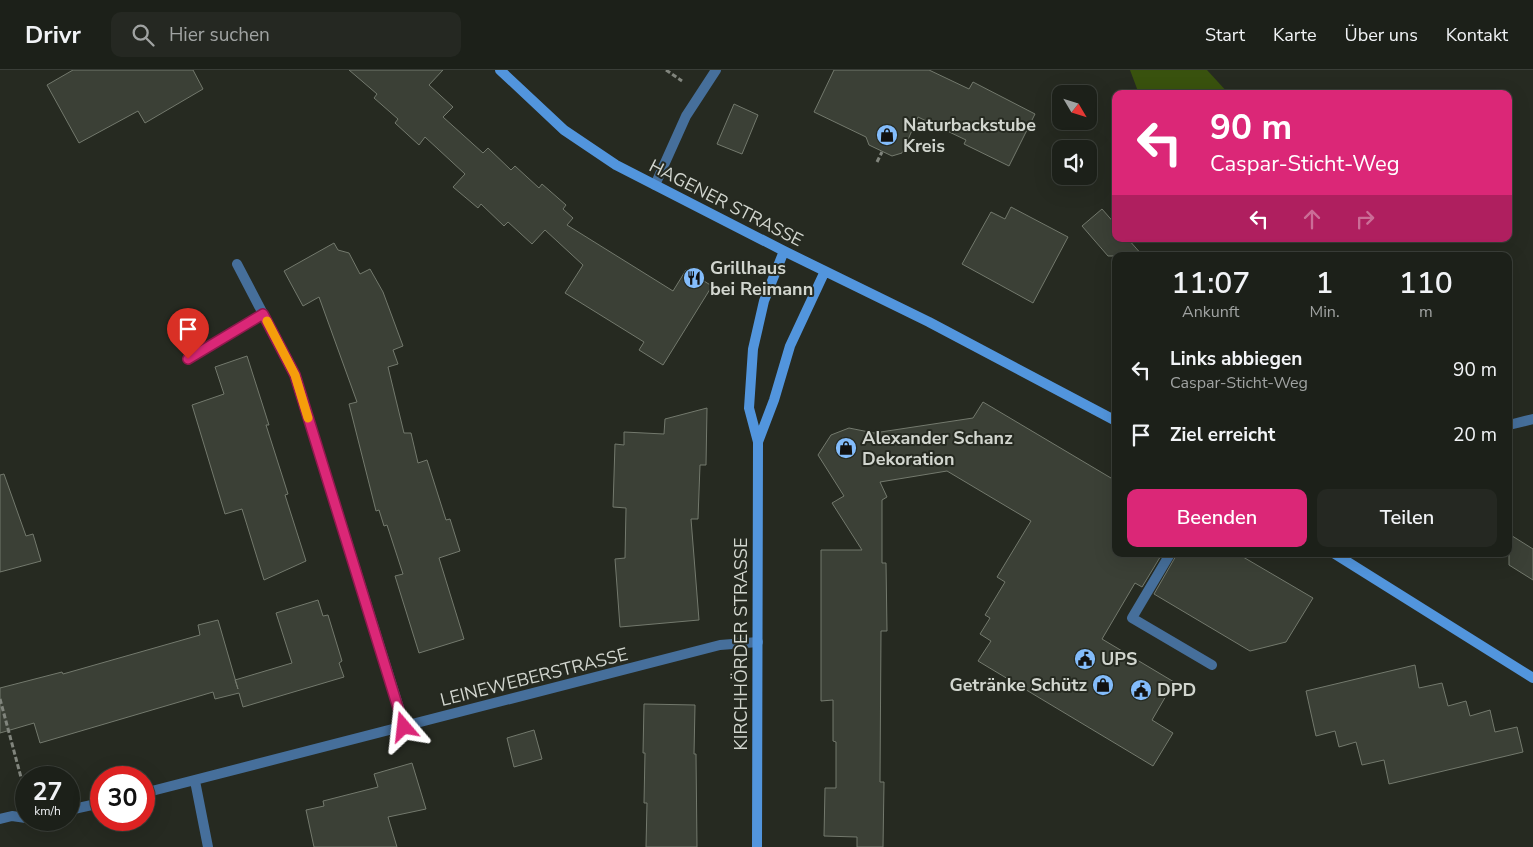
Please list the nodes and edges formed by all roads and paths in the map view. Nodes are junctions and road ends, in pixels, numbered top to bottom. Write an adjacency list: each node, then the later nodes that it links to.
1 (500, 70): 7 (main road, HAGENER STRASSE)
2 (666, 70): 4 (path)
3 (716, 70): 7 (street)
4 (683, 82)
5 (882, 152): 6 (path)
6 (877, 162)
7 (655, 185): 8 (main road, HAGENER STRASSE)
8 (784, 251): 10 (main road, HAGENER STRASSE); 16 (main road, KIRCHHÖRDER STRASSE)
9 (237, 264): 11 (street)
10 (825, 271): 13 (main road, HAGENER STRASSE); 16 (main road, KIRCHHÖRDER STRASSE)
11 (263, 314): 12 (street); 23 (street)
12 (188, 359)
13 (1112, 419)
14 (1533, 419): 15 (street)
15 (1512, 424)
16 (758, 442): 19 (main road, KIRCHHÖRDER STRASSE)
17 (1168, 557): 20 (street)
18 (1341, 557): 21 (main road)
19 (758, 642): 23 (street, LEINEWEBERSTRASSE); 30 (main road, KIRCHHÖRDER STRASSE)
20 (1212, 665)
21 (1533, 678)
22 (0, 700): 24 (path)
23 (404, 727): 25 (street, LEINEWEBERSTRASSE)
24 (18, 766)
25 (195, 780): 26 (street, LEINEWEBERSTRASSE); 29 (street)
26 (155, 790)
27 (15, 816): 28 (street)
28 (0, 819)
29 (208, 847)
30 (758, 847)

